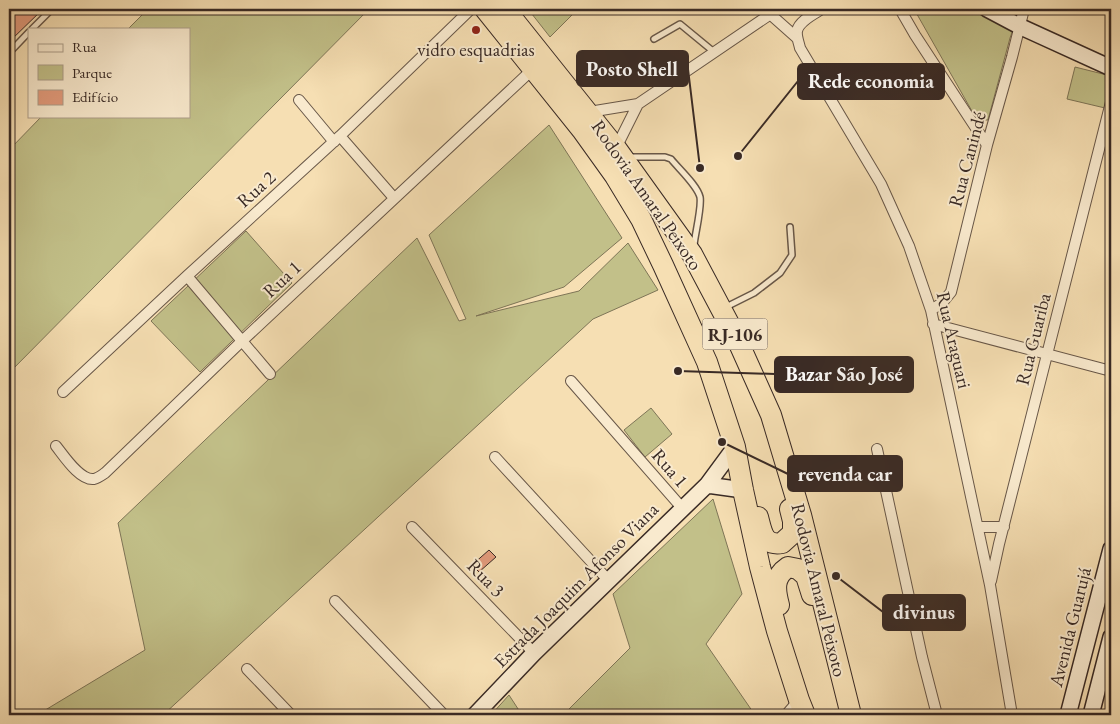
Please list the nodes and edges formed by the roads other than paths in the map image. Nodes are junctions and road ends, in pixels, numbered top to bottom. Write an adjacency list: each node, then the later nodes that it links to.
1 (52, 9): 11 (lane)
2 (471, 9): 23 (street, Rua 2)
3 (485, 9): 18 (highway, Rodovia Amaral Peixoto / RJ-106)
4 (505, 9): 22 (highway, Rodovia Amaral Peixoto / RJ-106)
5 (822, 9): 13 (street)
6 (900, 9): 24 (street)
7 (987, 9): 10 (street)
8 (1024, 9): 10 (street, Rua Canindé)
9 (771, 11): 13 (street); 15 (street)
10 (1019, 26): 17 (street); 24 (street, Rua Canindé)
11 (33, 28)
12 (28, 33): 16 (lane)
13 (797, 38): 30 (street, Rua Araguari)
14 (654, 39): 15 (lane)
15 (714, 52): 21 (street)
16 (9, 53)
17 (1111, 68)
18 (533, 69): 26 (street, Rua 1); 37 (highway, Rodovia Amaral Peixoto / RJ-106)
19 (299, 100): 23 (street)
20 (1111, 102): 34 (street, Rua Guariba)
21 (638, 104): 22 (street); 25 (street)
22 (589, 112): 25 (highway, Rodovia Amaral Peixoto / RJ-106)
23 (337, 139): 26 (street); 29 (street, Rua 2)
24 (987, 145): 30 (street, Rua Canindé)
25 (620, 152): 28 (highway, Rodovia Amaral Peixoto / RJ-106); 28 (lane)
26 (394, 198): 33 (street, Rua 1)
27 (790, 228): 31 (lane)
28 (692, 254): 31 (highway, Rodovia Amaral Peixoto / RJ-106)
29 (187, 276): 33 (street); 39 (street, Rua 2)
30 (931, 310): 32 (street, Rua Araguari)
31 (725, 315): 37 (highway); 65 (highway, Rodovia Amaral Peixoto / RJ-106)
32 (933, 324): 34 (street); 48 (street, Rua Araguari)
33 (242, 341): 36 (street); 40 (street, Rua 1)
34 (1047, 355): 35 (street); 49 (street, Rua Guariba)
35 (1111, 371)
36 (270, 374)
37 (712, 376): 41 (highway, Rodovia Amaral Peixoto / RJ-106)
38 (572, 381): 46 (street, Rua 1)
39 (62, 392)
40 (56, 446)
41 (735, 447): 44 (street, Estrada Joaquim Afonso Viana); 45 (highway, Rodovia Amaral Peixoto / RJ-106)
42 (877, 449): 66 (street)
43 (495, 457): 51 (street)
44 (707, 485): 45 (street); 46 (street, Estrada Joaquim Afonso Viana)
45 (743, 490): 58 (highway, Rodovia Amaral Peixoto / RJ-106)
46 (683, 509): 51 (street, Estrada Joaquim Afonso Viana)
47 (412, 527): 55 (street, Rua 3)
48 (978, 527): 49 (street); 52 (street, Rua Araguari)
49 (1004, 527): 52 (street, Rua Guariba)
50 (1111, 549): 68 (street, Avenida Guarujá)
51 (608, 581): 55 (street, Estrada Joaquim Afonso Viana)
52 (990, 585): 67 (street, Rua Araguari)
53 (335, 600): 60 (street)
54 (1111, 637): 56 (street)
55 (534, 653): 61 (street, Estrada Joaquim Afonso Viana)
56 (1109, 658): 69 (street)
57 (247, 669): 59 (street)
58 (802, 708): 62 (street)
59 (291, 715)
60 (444, 715)
61 (475, 715)
62 (786, 715)
63 (816, 715): 64 (highway)
64 (845, 715)
65 (851, 715)
66 (937, 715)
67 (1012, 715)
68 (1068, 715)
69 (1091, 715)

